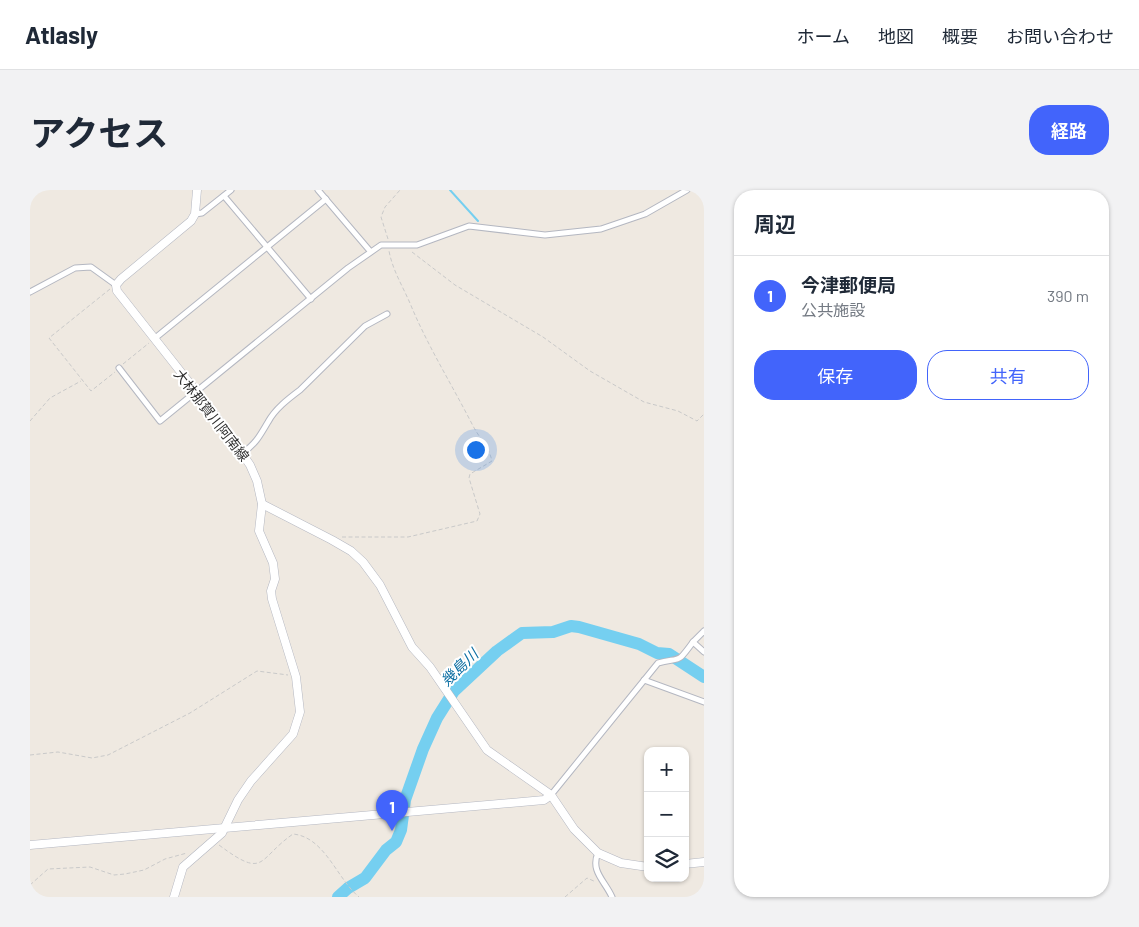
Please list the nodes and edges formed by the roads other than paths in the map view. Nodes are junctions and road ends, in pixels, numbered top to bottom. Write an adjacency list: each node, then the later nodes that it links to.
1 (197, 190): 7 (main road)
2 (231, 190): 5 (street)
3 (318, 190): 6 (street)
4 (687, 190): 9 (street)
5 (224, 196): 7 (street); 8 (street)
6 (326, 199): 8 (street); 9 (street)
7 (195, 214): 10 (main road)
8 (269, 248): 12 (street); 14 (street)
9 (370, 251): 12 (street)
10 (114, 285): 11 (street); 14 (main road, 大林那賀川阿南線)
11 (30, 292)
12 (311, 299): 16 (street)
13 (387, 314): 17 (street)
14 (154, 340): 16 (main road, 大林那賀川阿南線)
15 (119, 368): 16 (street)
16 (195, 392): 17 (main road, 大林那賀川阿南線)
17 (243, 453): 18 (main road, 大林那賀川阿南線)
18 (262, 504): 24 (main road); 25 (main road, 大林那賀川阿南線)
19 (704, 631): 20 (street)
20 (693, 642): 21 (street); 22 (street)
21 (704, 652)
22 (644, 680): 23 (street); 24 (street)
23 (704, 702)
24 (551, 795): 25 (main road); 27 (main road)
25 (225, 829): 26 (main road); 31 (main road, 大林那賀川阿南線)
26 (30, 845)
27 (598, 853): 30 (main road); 32 (street)
28 (704, 862): 29 (main road)
29 (689, 864)
30 (644, 866)
31 (174, 897)
32 (612, 897)

